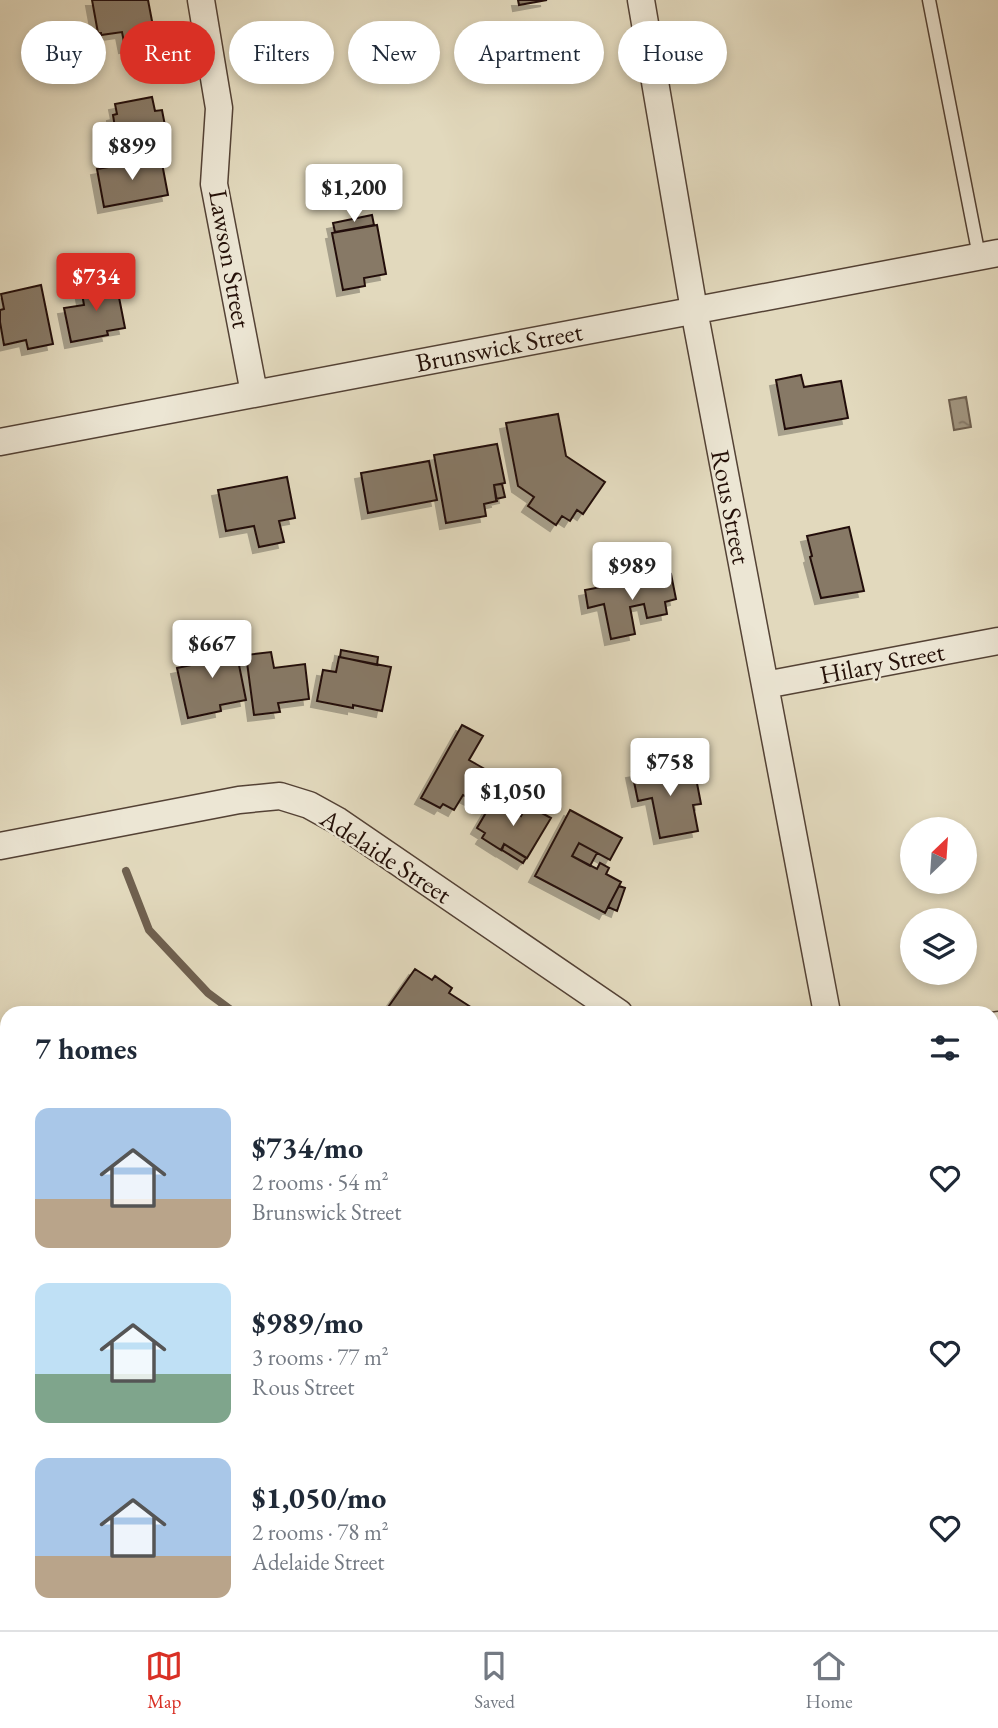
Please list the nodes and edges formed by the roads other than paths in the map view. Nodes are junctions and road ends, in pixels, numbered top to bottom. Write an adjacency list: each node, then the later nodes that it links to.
1 (201, 0): 6 (street, Lawson Street)
2 (641, 0): 5 (street, Rous Street)
3 (929, 0): 4 (lane)
4 (989, 254): 5 (street, Brunswick Street)
5 (694, 310): 6 (street, Brunswick Street); 9 (street, Rous Street)
6 (254, 393): 7 (street, Brunswick Street)
7 (0, 442)
8 (998, 641): 9 (street, Hilary Street)
9 (765, 685): 12 (street, Rous Street)
10 (0, 846): 11 (street, Adelaide Street)
11 (609, 1006)
12 (826, 1006)

